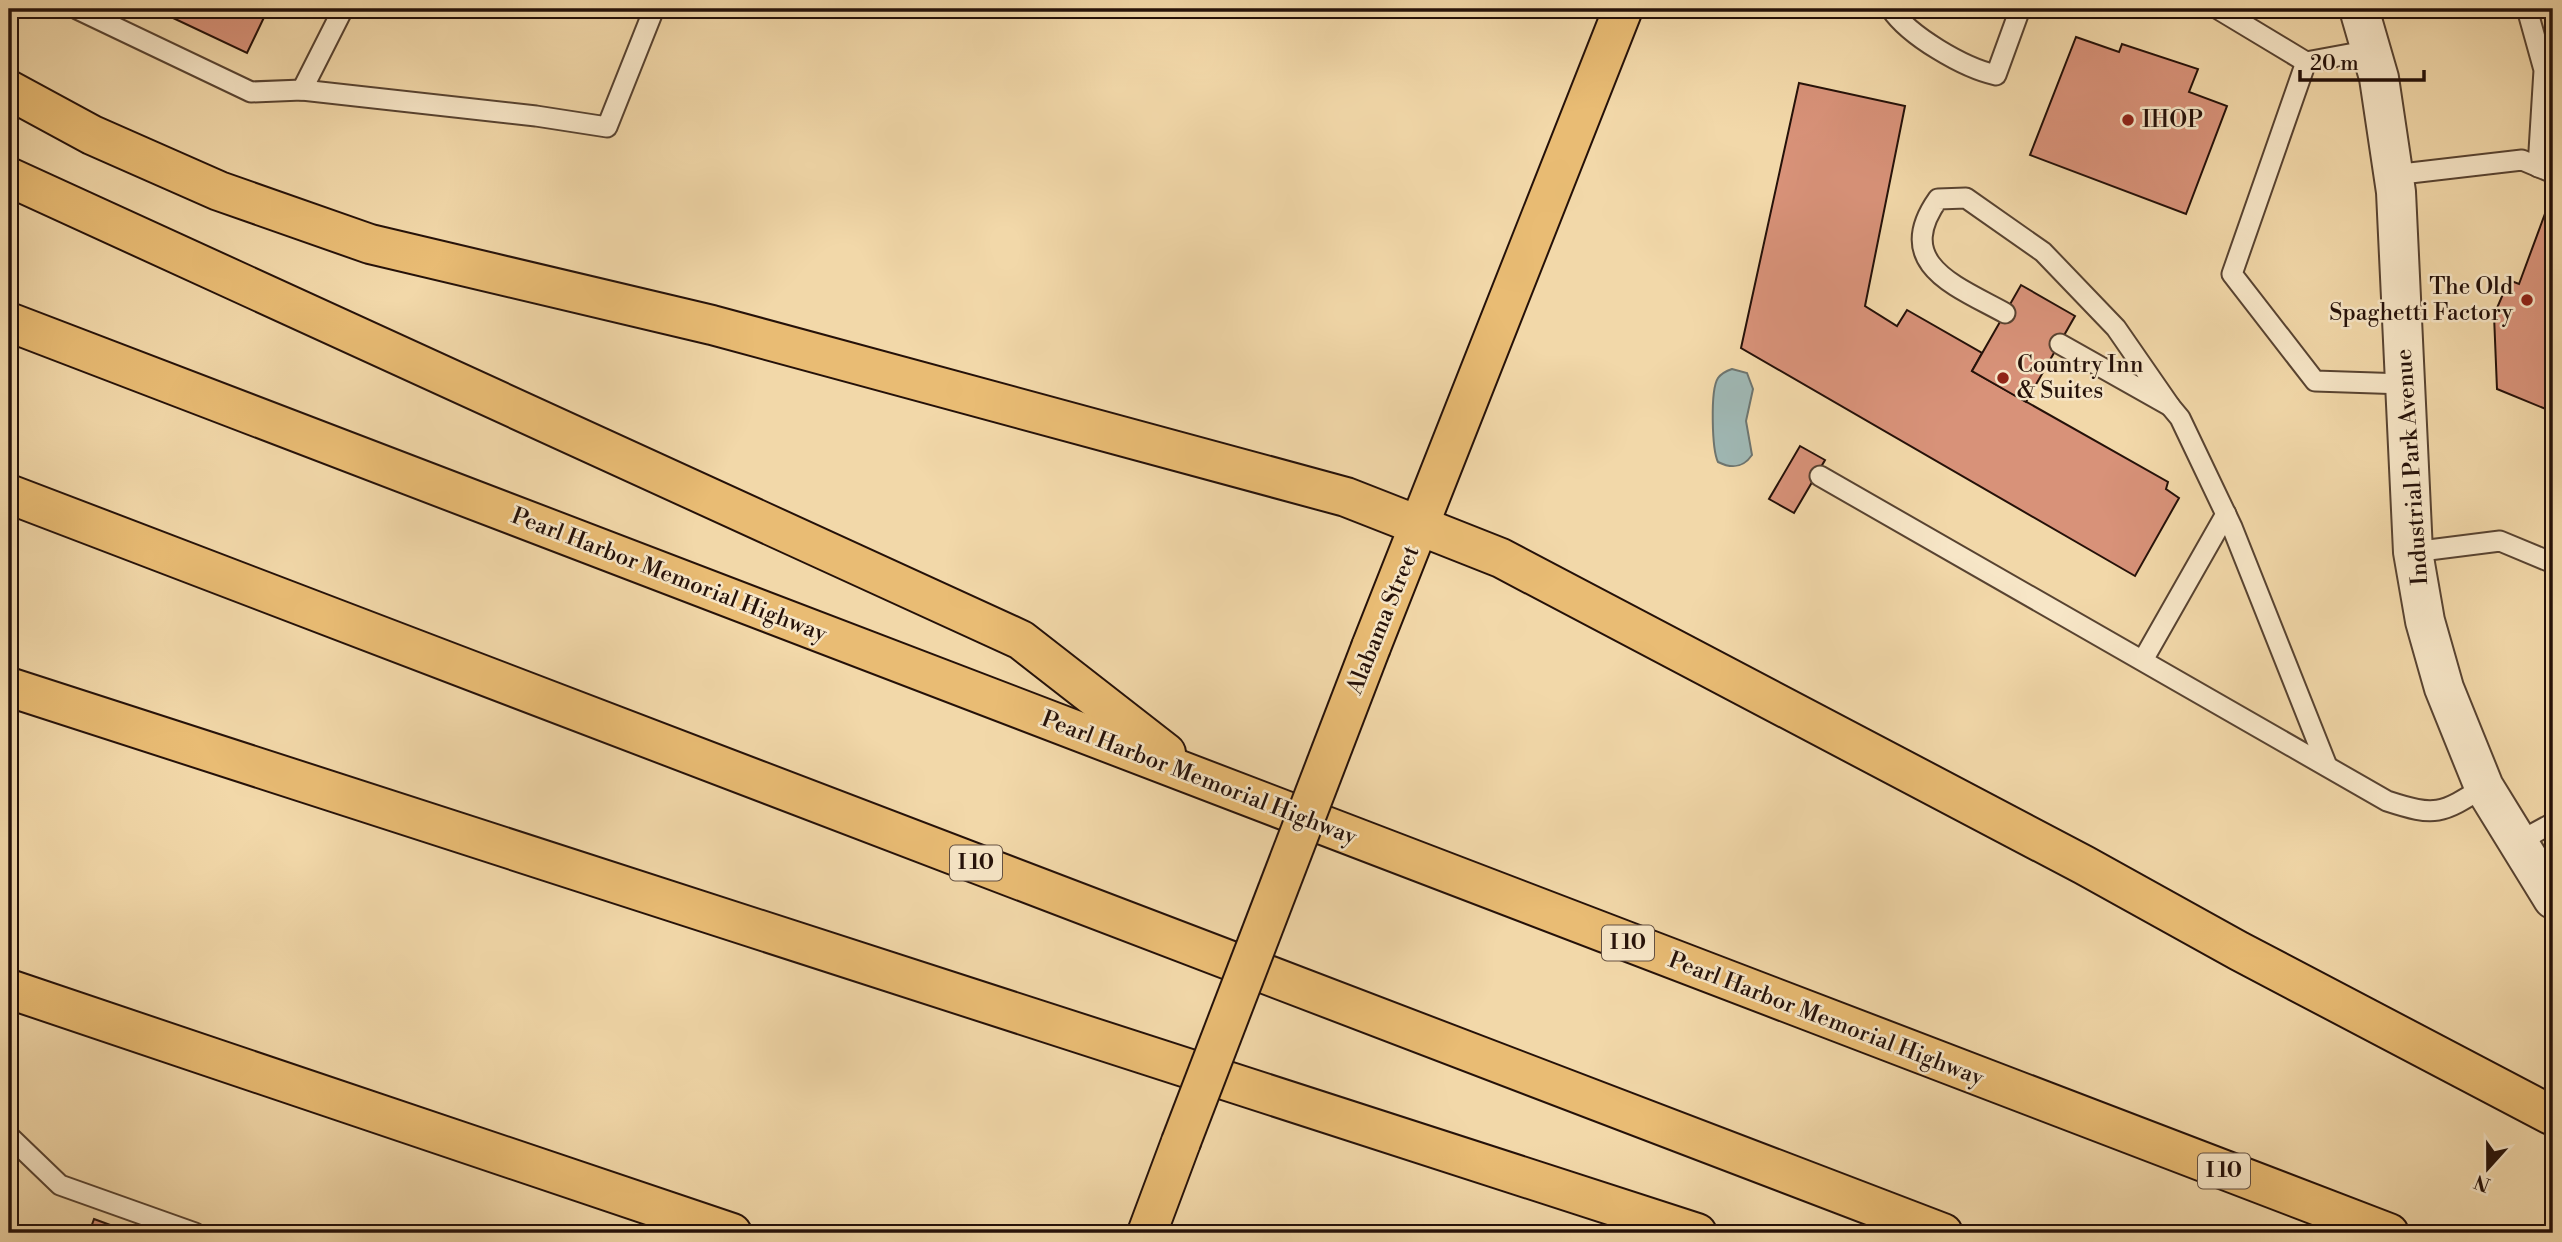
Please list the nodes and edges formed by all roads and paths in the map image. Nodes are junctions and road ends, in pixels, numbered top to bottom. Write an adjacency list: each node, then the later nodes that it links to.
1 (77, 9): 14 (lane)
2 (344, 9): 14 (lane)
3 (653, 9): 14 (lane)
4 (1623, 9): 26 (main road, Alabama Street)
5 (1891, 9): 6 (lane)
6 (2020, 9)
7 (2218, 9): 12 (lane)
8 (2358, 9): 11 (street, Industrial Park Avenue)
9 (2527, 9): 10 (lane)
10 (2545, 40): 15 (lane)
11 (2371, 50): 12 (lane); 16 (street, Industrial Park Avenue)
12 (2306, 62): 21 (lane)
13 (9, 90): 26 (main road)
14 (302, 90)
15 (2546, 170): 16 (lane)
16 (2393, 175): 21 (street, Industrial Park Avenue)
17 (9, 177): 32 (main road)
18 (2005, 313): 22 (lane)
19 (9, 322): 32 (main road, Pearl Harbor Memorial Highway / I 10)
20 (2060, 344): 22 (lane)
21 (2405, 384): 27 (street, Industrial Park Avenue)
22 (2171, 406): 25 (lane)
23 (1821, 476): 29 (lane)
24 (9, 494): 44 (main road, I 10)
25 (2226, 514): 29 (lane); 31 (lane)
26 (1420, 526): 38 (main road); 42 (main road, Alabama Street, bridge)
27 (2413, 552): 28 (lane); 33 (street, Industrial Park Avenue)
28 (2553, 563)
29 (2143, 660): 31 (lane)
30 (9, 687): 43 (main road)
31 (2327, 766): 33 (lane)
32 (1198, 778): 45 (main road, Pearl Harbor Memorial Highway / I 10)
33 (2484, 787): 35 (street, Industrial Park Avenue)
34 (2553, 823): 35 (lane)
35 (2516, 843): 36 (street, Industrial Park Avenue)
36 (2553, 900)
37 (9, 989): 41 (main road)
38 (2553, 1116)
39 (9, 1136): 40 (lane)
40 (195, 1233)
41 (732, 1233)
42 (1147, 1233)
43 (1697, 1233)
44 (1943, 1233)
45 (2389, 1233)

